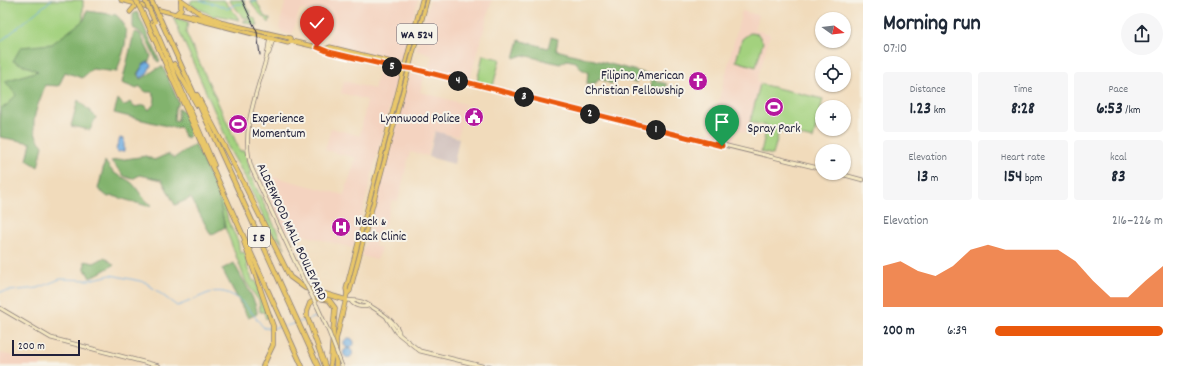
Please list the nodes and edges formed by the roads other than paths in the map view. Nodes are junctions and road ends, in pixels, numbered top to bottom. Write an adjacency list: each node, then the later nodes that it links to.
1 (121, 0): 7 (main road)
2 (144, 0): 11 (highway, bridge)
3 (152, 0): 19 (highway, I 5, bridge)
4 (180, 0): 9 (highway); 10 (highway)
5 (422, 0): 17 (main road)
6 (427, 0): 18 (main road, WA 524)
7 (137, 2): 8 (main road); 9 (main road); 24 (highway, I 5, bridge)
8 (130, 12)
9 (176, 14): 10 (main road); 12 (main road)
10 (220, 21): 13 (main road)
11 (154, 22): 20 (highway); 24 (highway)
12 (271, 38): 13 (main road); 37 (main road, ALDERWOOD MALL BOULEVARD, bridge)
13 (291, 41): 14 (main road)
14 (326, 50): 15 (main road); 16 (main road)
15 (359, 54): 16 (main road); 17 (main road)
16 (347, 56): 17 (main road)
17 (403, 67): 18 (main road); 25 (main road, WA 524)
18 (408, 68): 21 (main road); 25 (main road, WA 524)
19 (192, 86): 20 (highway, I 5); 26 (highway)
20 (200, 108): 33 (highway, I 5)
21 (815, 167)
22 (851, 177): 23 (main road)
23 (863, 180)
24 (236, 219): 31 (highway); 32 (highway, I 5)
25 (347, 294): 26 (main road, WA 524)
26 (348, 300): 28 (main road, WA 524); 38 (main road)
27 (0, 308): 30 (main road)
28 (336, 342): 29 (main road, WA 524); 36 (highway)
29 (331, 360): 34 (highway); 35 (main road, WA 524)
30 (159, 366)
31 (264, 366)
32 (302, 366)
33 (318, 366)
34 (325, 366)
35 (330, 366)
36 (336, 366)
37 (342, 366)
38 (482, 366)
39 (487, 366): 40 (main road)
40 (490, 366)

